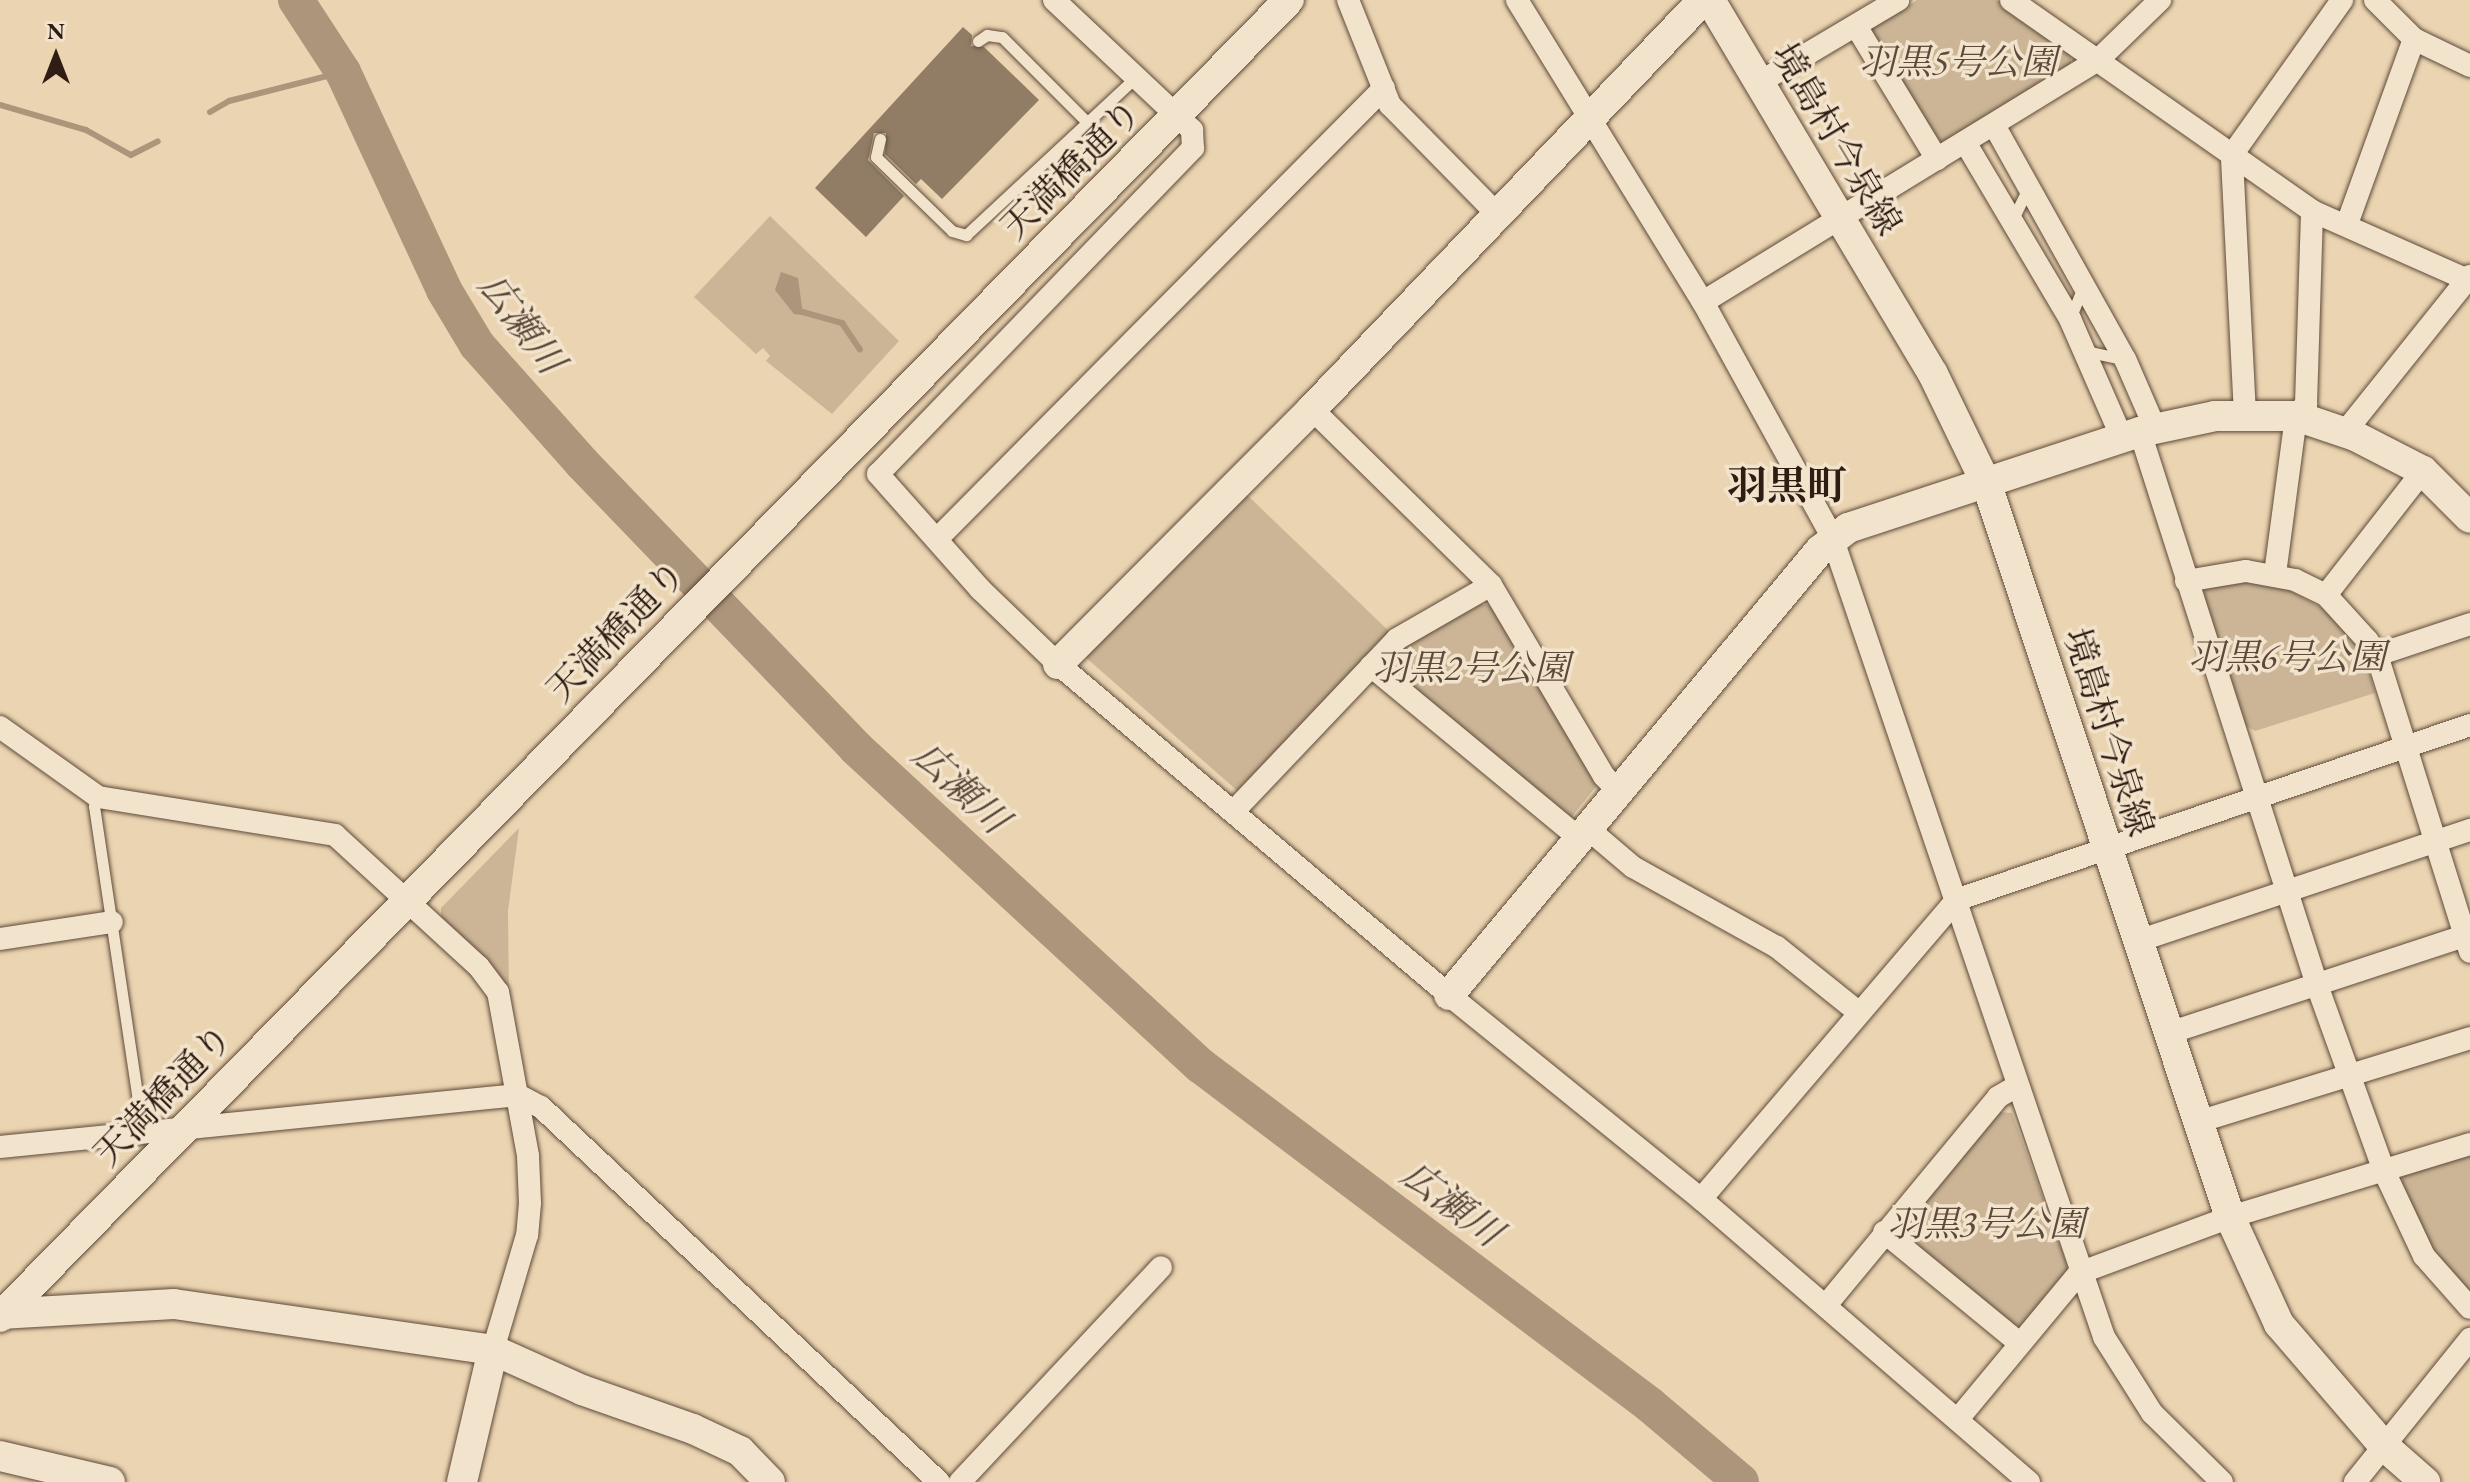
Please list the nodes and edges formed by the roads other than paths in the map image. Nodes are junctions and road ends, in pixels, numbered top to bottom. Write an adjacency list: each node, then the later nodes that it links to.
1 (1054, 0): 17 (street)
2 (1289, 0): 20 (street, 天満橋通り)
3 (1348, 0): 19 (street)
4 (1517, 0): 21 (street)
5 (1703, 0): 21 (street)
6 (1710, 0): 18 (street, 境島村今泉線)
7 (1898, 0): 12 (street)
8 (2011, 0): 15 (street)
9 (2160, 0): 15 (street)
10 (2342, 0): 26 (street)
11 (2375, 0): 13 (street)
12 (1856, 26): 18 (street); 27 (street)
13 (2414, 39): 16 (street); 33 (street)
14 (978, 41): 22 (lane)
15 (2097, 61): 23 (street); 26 (street)
16 (2470, 66)
17 (1133, 80): 20 (street); 22 (lane)
18 (1760, 82): 31 (street, 境島村今泉線)
19 (1384, 88): 30 (street); 51 (street)
20 (1176, 117): 51 (street); 73 (street, 天満橋通り)
21 (1589, 121): 30 (street); 38 (street)
22 (1088, 123): 24 (lane)
23 (1994, 125): 25 (street); 28 (street)
24 (880, 139)
25 (1965, 142): 27 (street); 32 (street)
26 (2232, 155): 29 (street); 43 (street)
27 (1937, 159): 31 (street)
28 (2029, 186): 32 (lane); 35 (street)
29 (2312, 211): 33 (street); 44 (street)
30 (1497, 214): 42 (street)
31 (1839, 217): 38 (street); 48 (street, 境島村今泉線)
32 (2012, 221): 34 (street)
33 (2347, 224): 36 (street)
34 (2031, 254): 35 (lane); 39 (street)
35 (2072, 259): 37 (street)
36 (2469, 279): 45 (street)
37 (2085, 283): 39 (lane); 41 (street)
38 (1703, 302): 50 (street)
39 (2070, 319): 40 (street)
40 (2085, 351): 41 (lane); 46 (street)
41 (2125, 359): 46 (street)
42 (1312, 409): 54 (street); 58 (street)
43 (2245, 415): 44 (street); 46 (street)
44 (2296, 416): 45 (street); 52 (street)
45 (2345, 432): 47 (street)
46 (2139, 433): 48 (street); 53 (street)
47 (2423, 471): 49 (street); 55 (street)
48 (1987, 485): 50 (street); 70 (street, 境島村今泉線)
49 (2470, 518)
50 (1832, 537): 63 (street); 72 (street)
51 (937, 539): 58 (street)
52 (2275, 574): 53 (street); 55 (street)
53 (2186, 581): 65 (street)
54 (1491, 585): 59 (street); 63 (street)
55 (2326, 595): 57 (street)
56 (2470, 624): 57 (street)
57 (2377, 655): 62 (street)
58 (1058, 664): 66 (street)
59 (1371, 666): 66 (street); 68 (street)
60 (2470, 725): 62 (street)
61 (0, 727): 64 (street)
62 (2406, 745): 65 (street); 69 (street)
63 (1619, 792): 68 (street)
64 (98, 797): 73 (street); 74 (lane)
65 (2259, 797): 70 (street); 71 (street)
66 (1233, 812): 79 (street)
67 (2470, 830): 69 (street)
68 (1583, 833): 79 (street); 80 (street)
69 (2436, 841): 71 (street); 77 (street)
70 (2108, 849): 72 (street); 76 (street, 境島村今泉線)
71 (2290, 891): 76 (street); 78 (street)
72 (1956, 900): 80 (street); 84 (street)
73 (406, 901): 85 (street); 87 (street, 天満橋通り)
74 (112, 922): 75 (street); 88 (lane)
75 (0, 939)
76 (2141, 940): 81 (street, 境島村今泉線)
77 (2468, 941): 78 (street)
78 (2317, 985): 81 (street); 83 (street)
79 (1449, 995): 92 (street)
80 (1858, 1012): 92 (street)
81 (2172, 1032): 86 (street, 境島村今泉線)
82 (2470, 1038): 83 (street)
83 (2352, 1078): 86 (street); 91 (street)
84 (2015, 1087): 94 (street); 96 (street)
85 (518, 1095): 87 (street); 102 (street); 109 (street)
86 (2201, 1121): 93 (street, 境島村今泉線)
87 (183, 1128): 88 (street); 99 (street, 天満橋通り)
88 (143, 1132): 90 (street)
89 (2470, 1144): 91 (street)
90 (0, 1147)
91 (2384, 1171): 93 (street); 98 (street)
92 (1701, 1199): 97 (street)
93 (2230, 1217): 96 (street); 104 (street, 境島村今泉線)
94 (1884, 1232): 97 (street); 101 (street)
95 (1161, 1267): 110 (street)
96 (2079, 1273): 101 (street); 112 (street)
97 (1827, 1304): 103 (street)
98 (2470, 1308)
99 (1, 1315): 102 (street)
100 (2470, 1339): 104 (street)
101 (2019, 1343): 103 (street)
102 (493, 1350): 107 (street); 108 (street)
103 (1958, 1419): 111 (street)
104 (2384, 1446): 113 (street); 114 (street, 境島村今泉線)
105 (0, 1456): 106 (street)
106 (110, 1482)
107 (462, 1482)
108 (770, 1482)
109 (939, 1482)
110 (960, 1482)
111 (2029, 1482)
112 (2222, 1482)
113 (2355, 1482)
114 (2425, 1482)

